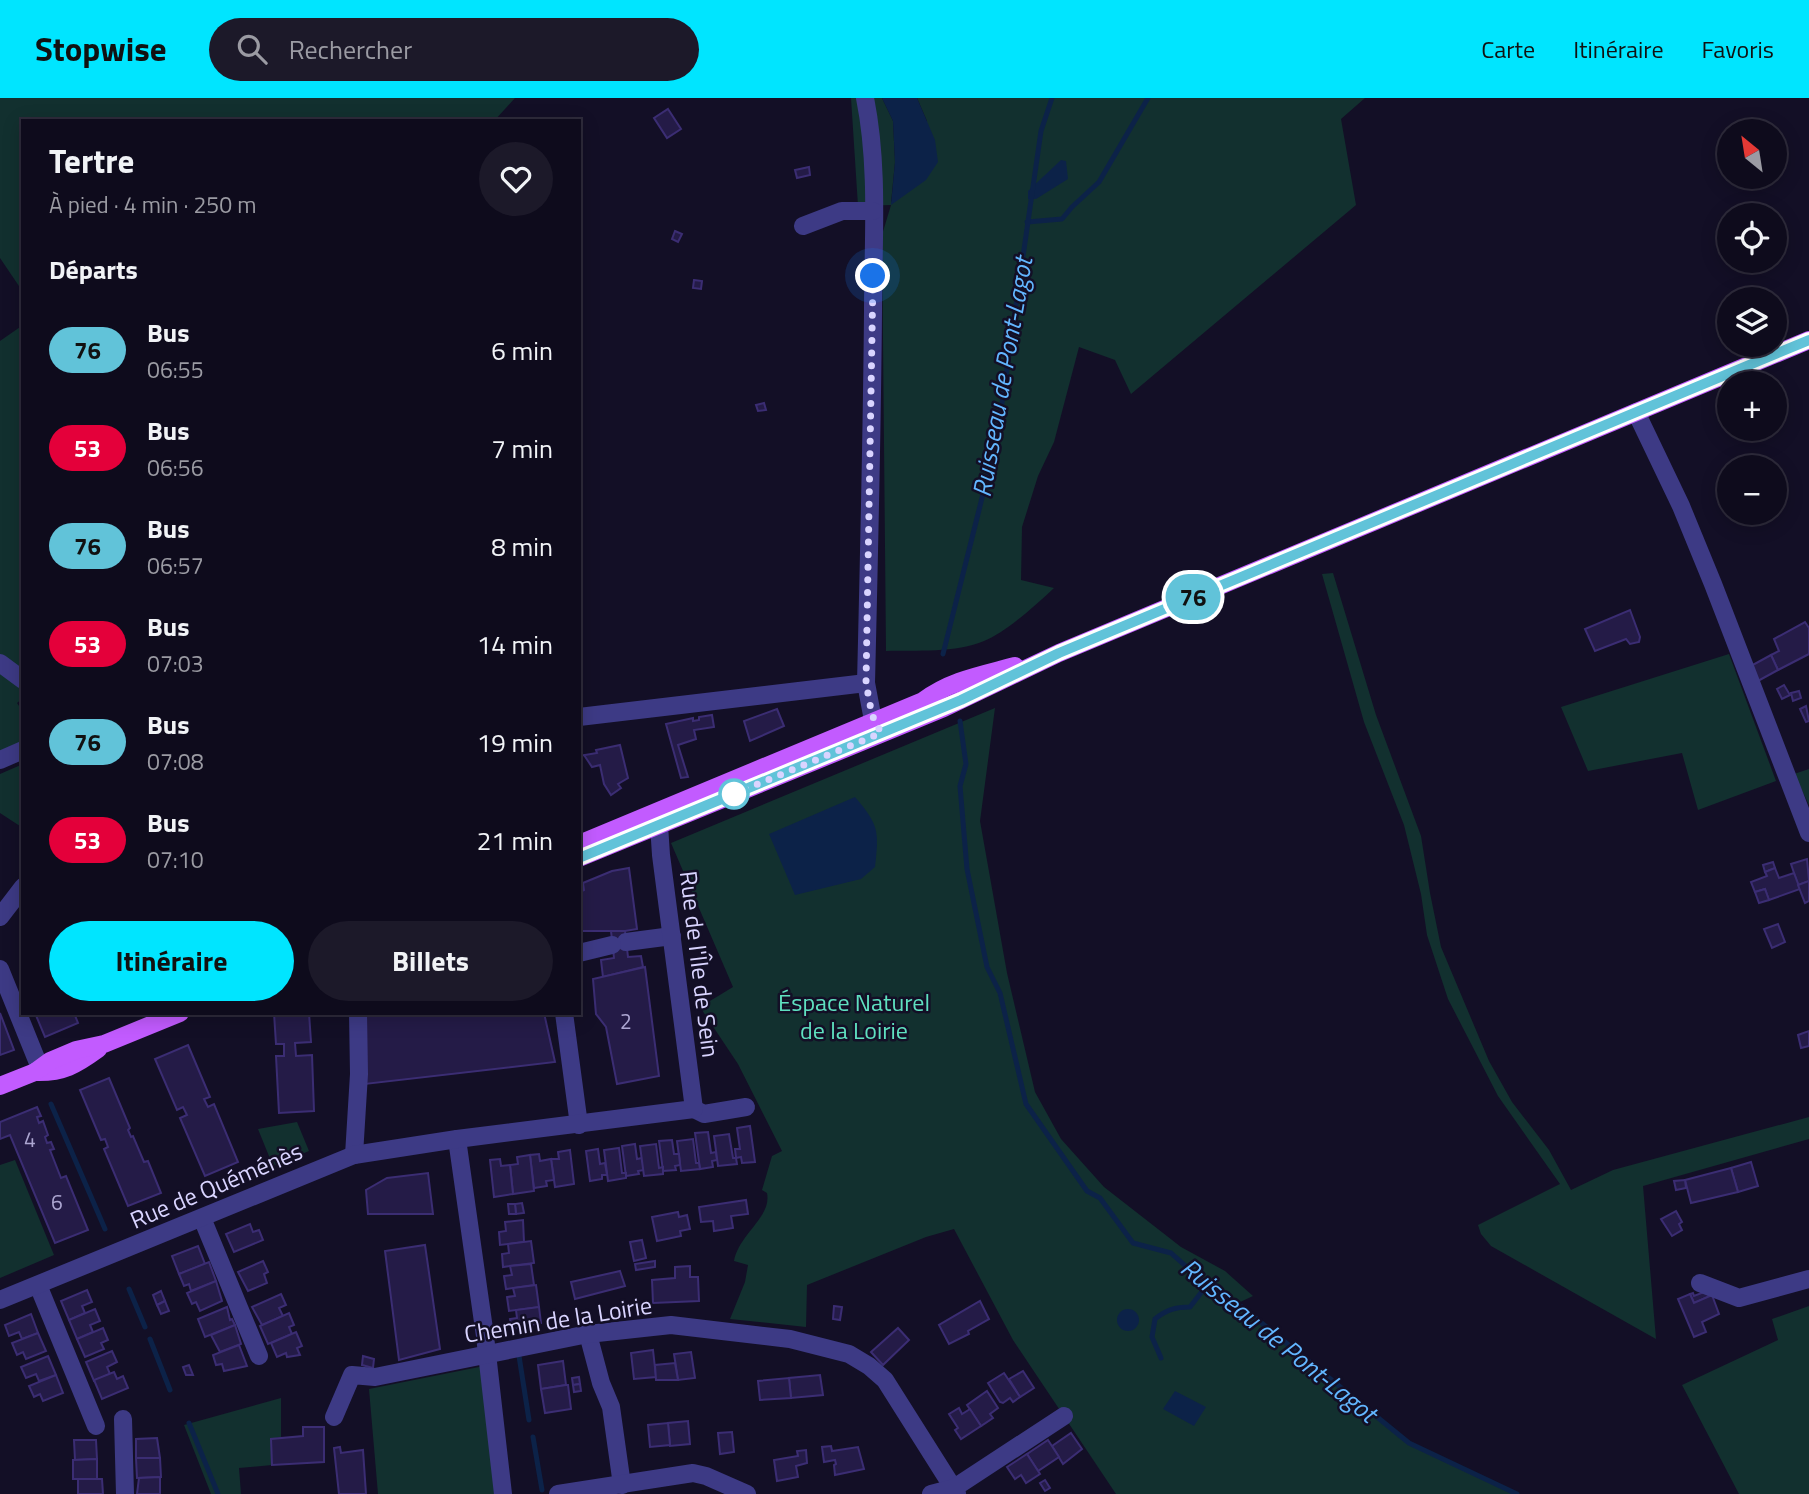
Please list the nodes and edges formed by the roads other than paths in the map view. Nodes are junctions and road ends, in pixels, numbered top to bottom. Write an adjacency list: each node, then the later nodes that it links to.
1 (865, 98): 2 (street)
2 (873, 211): 3 (street); 8 (street)
3 (803, 226)
4 (1809, 340): 5 (main road)
5 (1636, 412): 10 (main road); 15 (street)
6 (0, 663): 7 (street)
7 (21, 679)
8 (866, 683): 9 (street); 10 (street)
9 (581, 717)
10 (878, 727): 13 (main road); 14 (main road)
11 (21, 751): 12 (street)
12 (0, 760)
13 (680, 802): 14 (main road); 16 (main road)
14 (659, 825): 17 (main road); 20 (street, Rue de l'Île de Sein)
15 (1809, 833)
16 (581, 843)
17 (581, 857)
18 (21, 890): 19 (street)
19 (0, 917)
20 (671, 936): 21 (street); 29 (street, Rue de l'Île de Sein)
21 (581, 953)
22 (0, 969): 26 (street)
23 (175, 1015): 26 (main road)
24 (358, 1015): 32 (street)
25 (564, 1015): 30 (street)
26 (38, 1070): 27 (main road)
27 (0, 1086)
28 (746, 1107): 29 (street)
29 (694, 1109): 30 (street)
30 (579, 1125): 31 (street)
31 (457, 1139): 32 (street, Rue de Quéménès); 39 (street)
32 (354, 1155): 33 (street, Rue de Quéménès)
33 (202, 1218): 36 (street, Rue de Quéménès); 40 (street)
34 (1809, 1279): 35 (street)
35 (1700, 1283)
36 (38, 1285): 37 (street, Rue de Quéménès); 44 (street)
37 (0, 1300)
38 (588, 1334): 39 (street, Chemin de la Loirie); 45 (street); 46 (street, Chemin de la Loirie)
39 (486, 1353): 42 (street, Chemin de la Loirie); 48 (street)
40 (259, 1356)
41 (1064, 1416): 46 (street)
42 (334, 1417)
43 (123, 1419): 47 (street)
44 (96, 1426)
45 (622, 1485): 49 (street); 50 (street)
46 (955, 1491): 51 (street)
47 (125, 1494)
48 (503, 1494)
49 (558, 1494)
50 (747, 1494)
51 (931, 1494)

